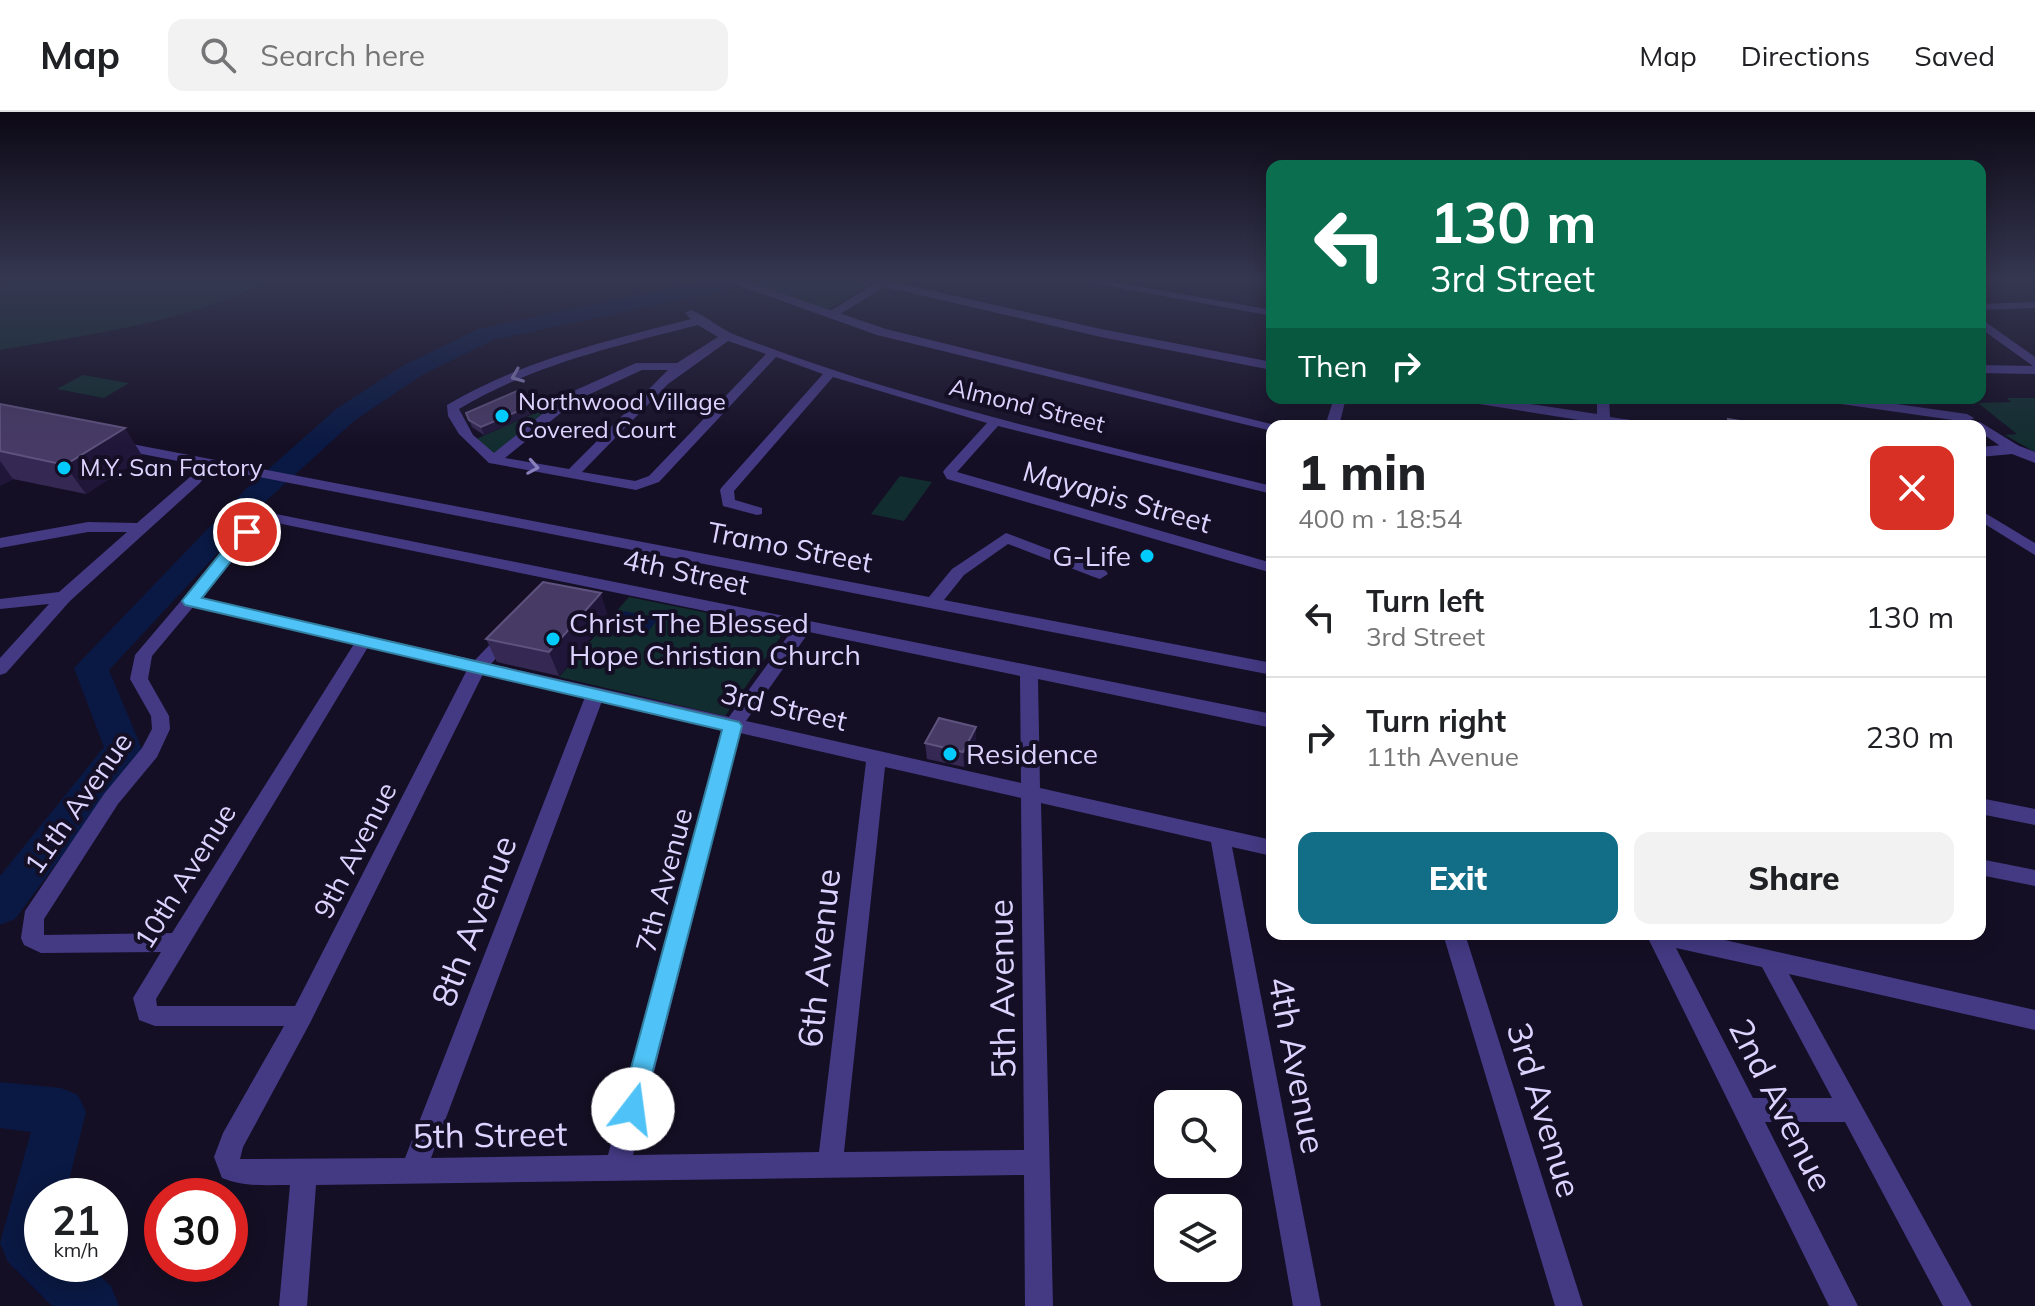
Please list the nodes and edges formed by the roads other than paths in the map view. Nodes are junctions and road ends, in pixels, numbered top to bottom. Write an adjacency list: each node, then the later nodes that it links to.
1 (633, 335): 28 (street, Almond Street, one-way to 28)
2 (722, 335): 6 (street, Almond Street, one-way to 2)
3 (893, 335): 22 (street)
4 (1108, 335): 11 (street)
5 (1996, 335): 8 (street)
6 (726, 337): 9 (street, Almond Street); 12 (street)
7 (2033, 343): 8 (street)
8 (2008, 344): 10 (street)
9 (774, 352): 15 (street, Almond Street); 29 (street)
10 (2035, 363)
11 (1266, 365)
12 (677, 367): 28 (street); 29 (street)
13 (1986, 369): 14 (street)
14 (2035, 370)
15 (830, 373): 21 (street, Almond Street); 32 (street)
16 (1504, 404): 19 (street)
17 (1603, 404): 19 (street)
18 (1861, 404): 20 (street)
19 (1604, 420)
20 (1953, 420)
21 (996, 421): 31 (street, Almond Street); 38 (street, Mayapis Street)
22 (1266, 426)
23 (1986, 431): 25 (street)
24 (107, 443): 44 (street, Tramo Street)
25 (2014, 449): 26 (street); 27 (street)
26 (1986, 451)
27 (2035, 458)
28 (494, 460): 29 (street, one-way to 29)
29 (572, 474)
30 (195, 480): 35 (street)
31 (1266, 488)
32 (757, 511)
33 (276, 518): 40 (street, 4th Street); 43 (street, 11th Avenue)
34 (1986, 518): 37 (street)
35 (143, 528): 36 (street); 42 (street)
36 (0, 543)
37 (2035, 550)
38 (1266, 566)
39 (1100, 574): 44 (street)
40 (566, 576): 41 (street); 46 (street, 4th Street)
41 (546, 596)
42 (64, 597): 45 (street); 51 (street)
43 (191, 601): 48 (street, 3rd Street); 67 (street, 11th Avenue)
44 (933, 603): 50 (street, Tramo Street)
45 (0, 604)
46 (805, 625): 52 (street, 4th Street); 55 (street, 7th Avenue)
47 (517, 627): 49 (street, 9th Avenue)
48 (365, 639): 49 (street, 3rd Street); 67 (street, 10th Avenue)
49 (477, 668): 53 (street, 3rd Street); 69 (street, 9th Avenue)
50 (1266, 668)
51 (0, 669)
52 (1029, 671): 54 (street, 4th Street); 57 (street, 5th Avenue)
53 (595, 695): 55 (street, 3rd Street); 77 (street, 8th Avenue)
54 (1266, 720)
55 (733, 726): 56 (street, 3rd Street); 75 (street, 7th Avenue)
56 (876, 759): 57 (street, 3rd Street); 74 (street, 6th Avenue)
57 (1033, 793): 60 (street, 3rd Street); 73 (street, 5th Avenue)
58 (1986, 807): 59 (street)
59 (2035, 817)
60 (1220, 836): 61 (street, 3rd Street); 81 (street, 4th Avenue)
61 (1266, 847)
62 (1986, 868): 63 (street)
63 (2035, 878)
64 (1456, 940): 82 (street, 3rd Avenue)
65 (1661, 940): 71 (street, 2nd Avenue)
66 (1685, 940): 68 (street)
67 (176, 942): 69 (street, 10th Avenue)
68 (1769, 959): 70 (street); 72 (street)
69 (302, 1016): 76 (street, 9th Avenue)
70 (2035, 1020)
71 (1744, 1110): 72 (street); 83 (street, 2nd Avenue)
72 (1851, 1110): 84 (street)
73 (1038, 1162): 74 (street, 5th Street); 80 (street, 5th Avenue)
74 (830, 1165): 75 (street, 5th Street)
75 (617, 1168): 77 (street, 5th Street)
76 (231, 1169): 78 (street, 5th Street)
77 (413, 1171): 78 (street, 5th Street)
78 (304, 1172): 79 (street)
79 (293, 1306)
80 (1039, 1306)
81 (1307, 1306)
82 (1569, 1306)
83 (1844, 1306)
84 (1958, 1306)

